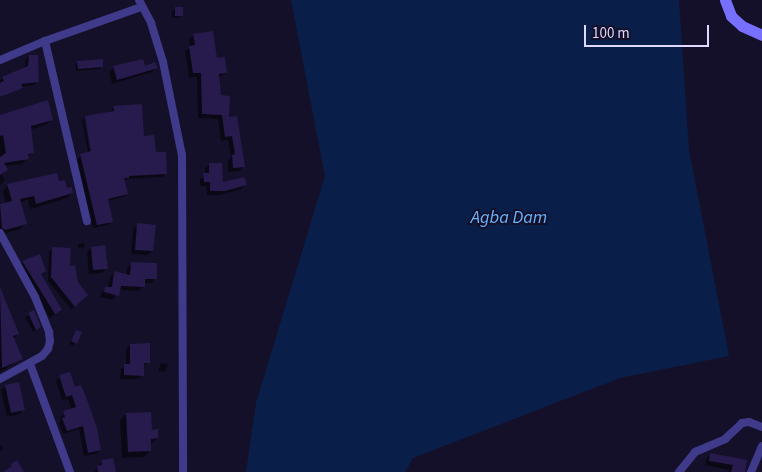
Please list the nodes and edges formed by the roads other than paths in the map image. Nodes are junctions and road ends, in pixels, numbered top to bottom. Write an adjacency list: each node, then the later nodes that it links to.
1 (725, 0): 3 (street)
2 (140, 3): 4 (street); 13 (street)
3 (762, 35)
4 (45, 41): 5 (street); 6 (street)
5 (0, 60)
6 (87, 221)
7 (0, 233): 8 (street)
8 (30, 364): 9 (street); 12 (street)
9 (0, 379)
10 (762, 427): 14 (street)
11 (762, 446): 15 (street)
12 (70, 472)
13 (183, 472)
14 (679, 472)
15 (751, 472)

